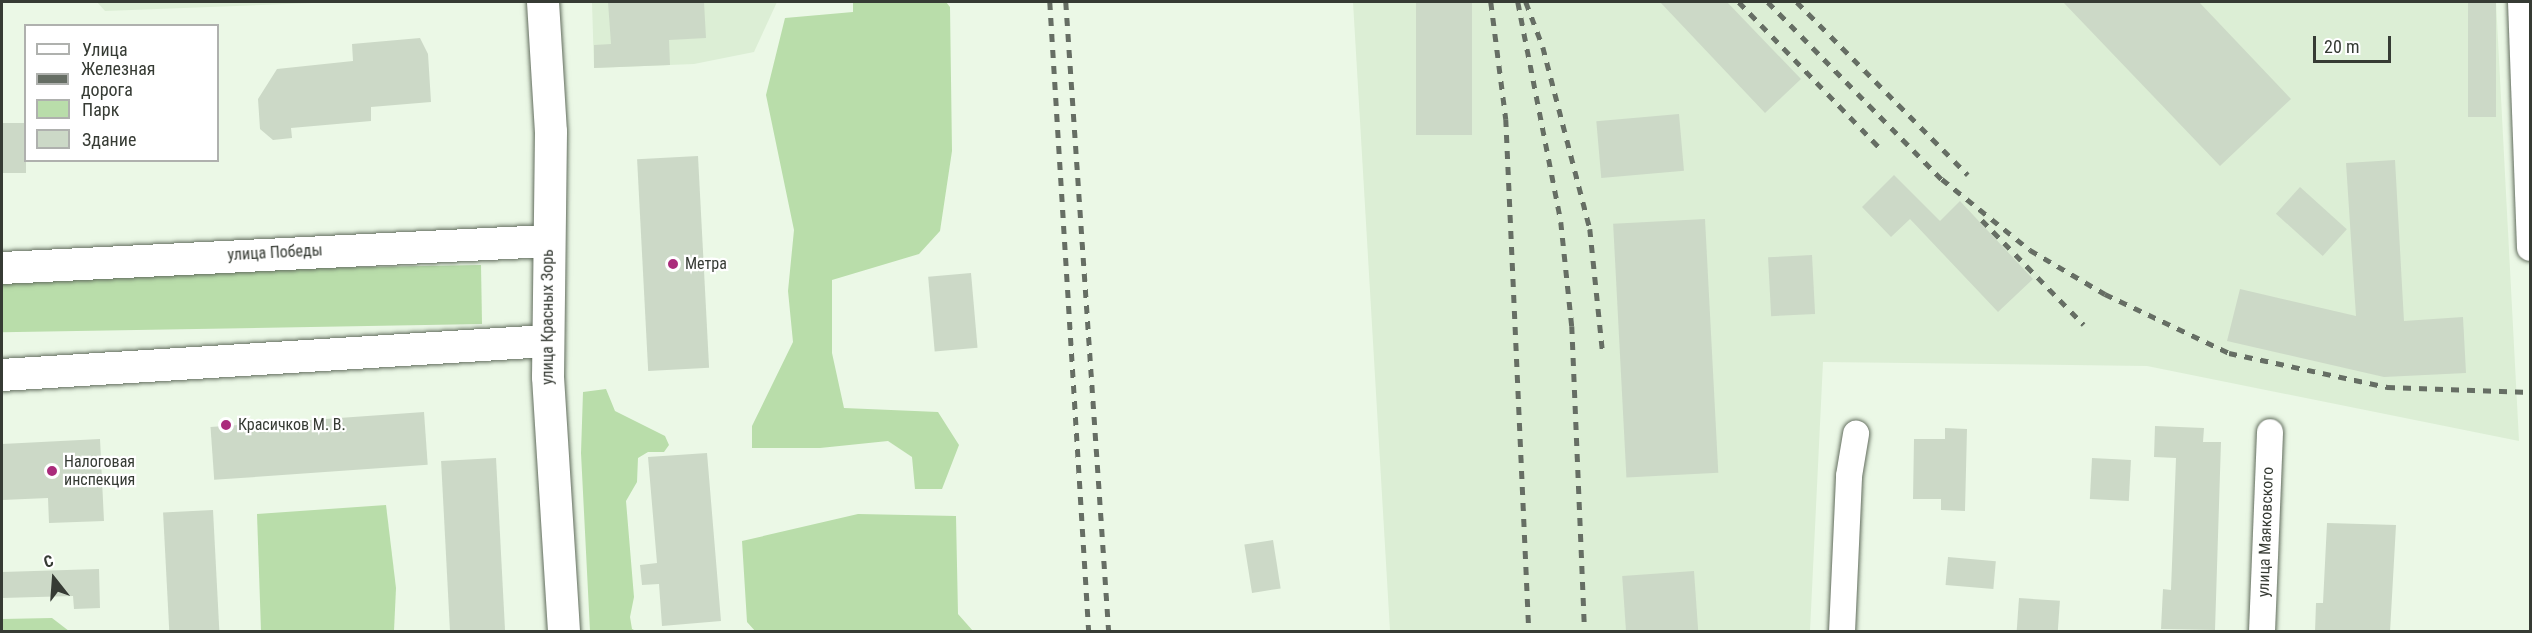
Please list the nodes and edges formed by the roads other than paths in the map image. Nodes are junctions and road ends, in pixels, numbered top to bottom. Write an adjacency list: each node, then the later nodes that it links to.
1 (543, 2): 3 (street, улица Красных Зорь)
2 (2521, 2): 4 (street)
3 (548, 241): 5 (street, улица Победы); 6 (street, улица Красных Зорь)
4 (2530, 248)
5 (2, 268)
6 (547, 341): 7 (street); 10 (street, улица Красных Зорь)
7 (2, 375)
8 (2270, 432): 12 (street, улица Маяковского)
9 (1856, 434): 11 (street)
10 (564, 632)
11 (1842, 632)
12 (2262, 632)

